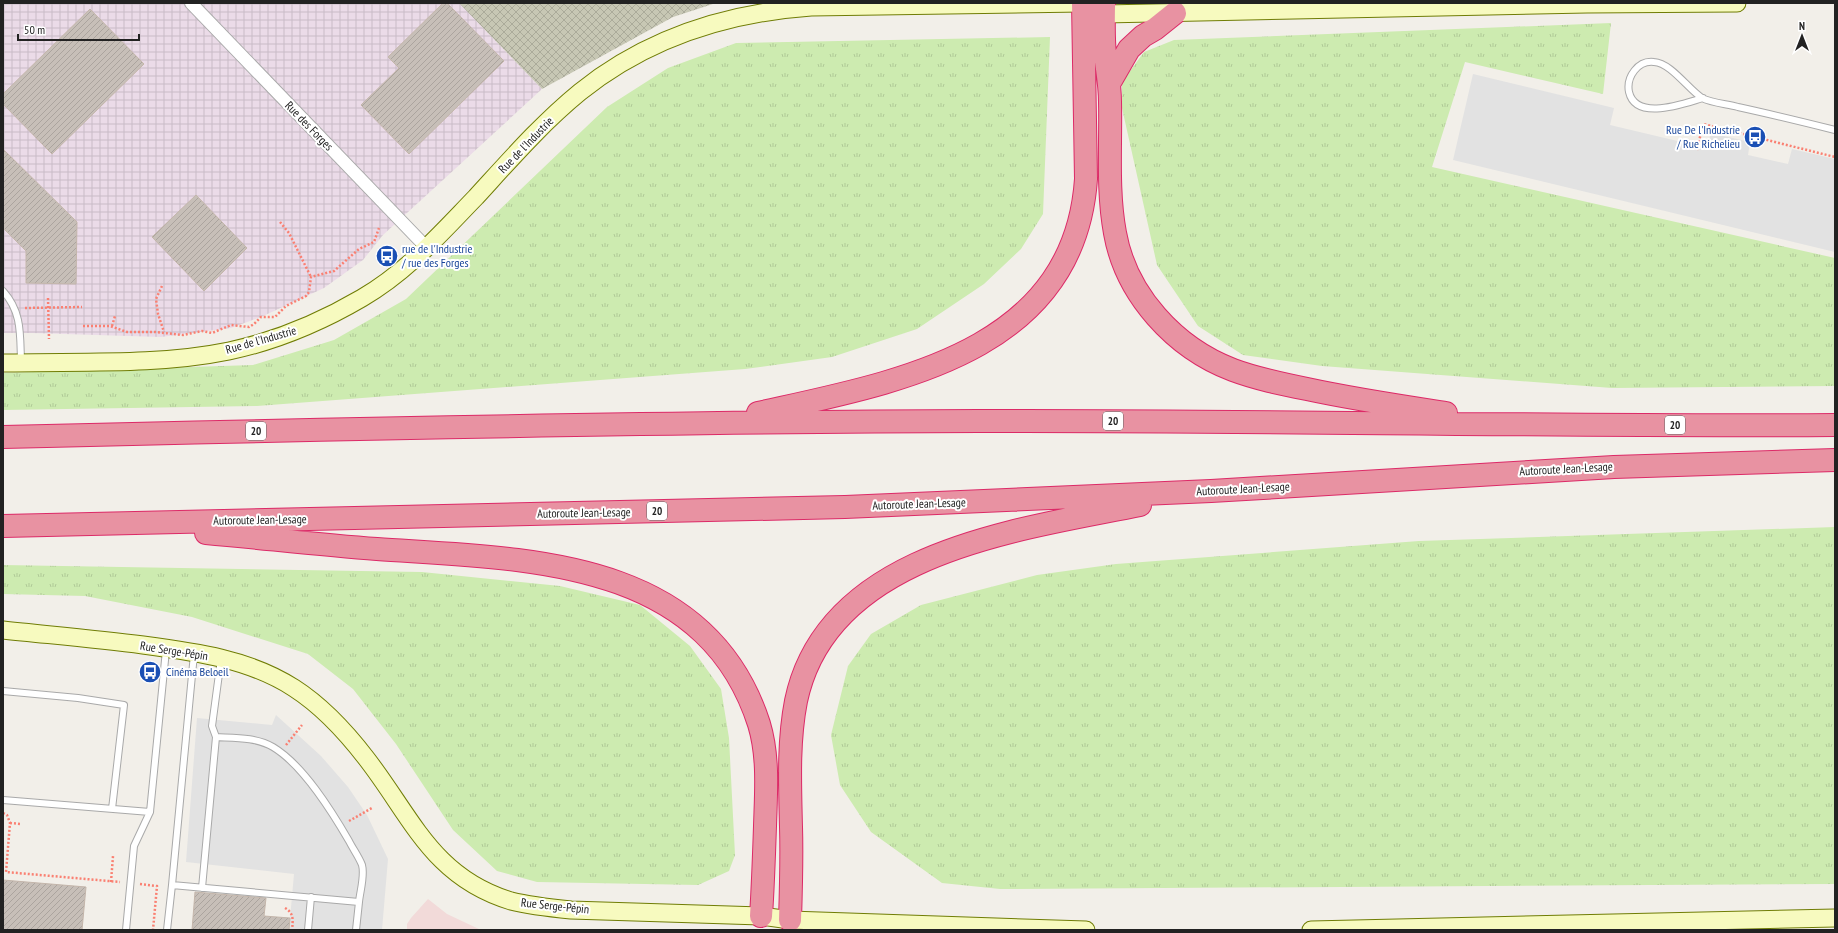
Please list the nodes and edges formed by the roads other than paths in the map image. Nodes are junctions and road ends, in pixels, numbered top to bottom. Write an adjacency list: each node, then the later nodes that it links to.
1 (191, 3): 10 (street, Rue des Forges)
2 (1082, 3): 4 (street, Rue de l'Industrie); 5 (street, Rue de l'Industrie); 14 (highway)
3 (1737, 3): 6 (street, Rue de l'Industrie)
4 (834, 5): 10 (street, Rue de l'Industrie)
5 (1104, 8): 6 (street, Rue de l'Industrie); 7 (highway)
6 (1175, 13): 7 (highway)
7 (1110, 82): 15 (highway)
8 (1703, 98): 8 (lane); 9 (lane)
9 (1835, 130)
10 (427, 248): 12 (street, Rue de l'Industrie)
11 (3, 291): 12 (lane)
12 (21, 362): 13 (street, Rue de l'Industrie)
13 (3, 363)
14 (712, 423): 15 (highway, 20); 17 (highway, 20)
15 (1514, 425): 16 (highway, 20)
16 (1835, 425)
17 (3, 437)
18 (1835, 460): 19 (highway, Autoroute Jean-Lesage / 20)
19 (1211, 491): 20 (highway, Autoroute Jean-Lesage / 20); 37 (highway)
20 (103, 523): 21 (highway, Autoroute Jean-Lesage / 20); 35 (highway)
21 (3, 526)
22 (3, 630): 23 (street, Rue Serge-Pépin)
23 (166, 648): 24 (street, Rue Serge-Pépin); 30 (lane)
24 (194, 653): 25 (street, Rue Serge-Pépin); 31 (lane)
25 (221, 658): 27 (lane); 35 (street, Rue Serge-Pépin)
26 (3, 691): 29 (lane)
27 (216, 736): 32 (lane); 34 (lane)
28 (3, 800): 29 (lane)
29 (112, 809): 30 (lane)
30 (150, 812): 42 (lane)
31 (172, 885): 32 (lane); 43 (lane)
32 (202, 888): 33 (lane)
33 (311, 897): 34 (lane); 44 (lane)
34 (359, 902): 45 (lane)
35 (762, 916): 37 (street, Rue Serge-Pépin)
36 (1835, 918): 38 (street)
37 (790, 920): 39 (street, Rue Serge-Pépin)
38 (1632, 926): 41 (street)
39 (1025, 929): 46 (street, Rue Serge-Pépin)
40 (1378, 929): 41 (street); 47 (street)
41 (1403, 929)
42 (126, 930)
43 (167, 930)
44 (308, 930)
45 (356, 930)
46 (1086, 930)
47 (1311, 930)

